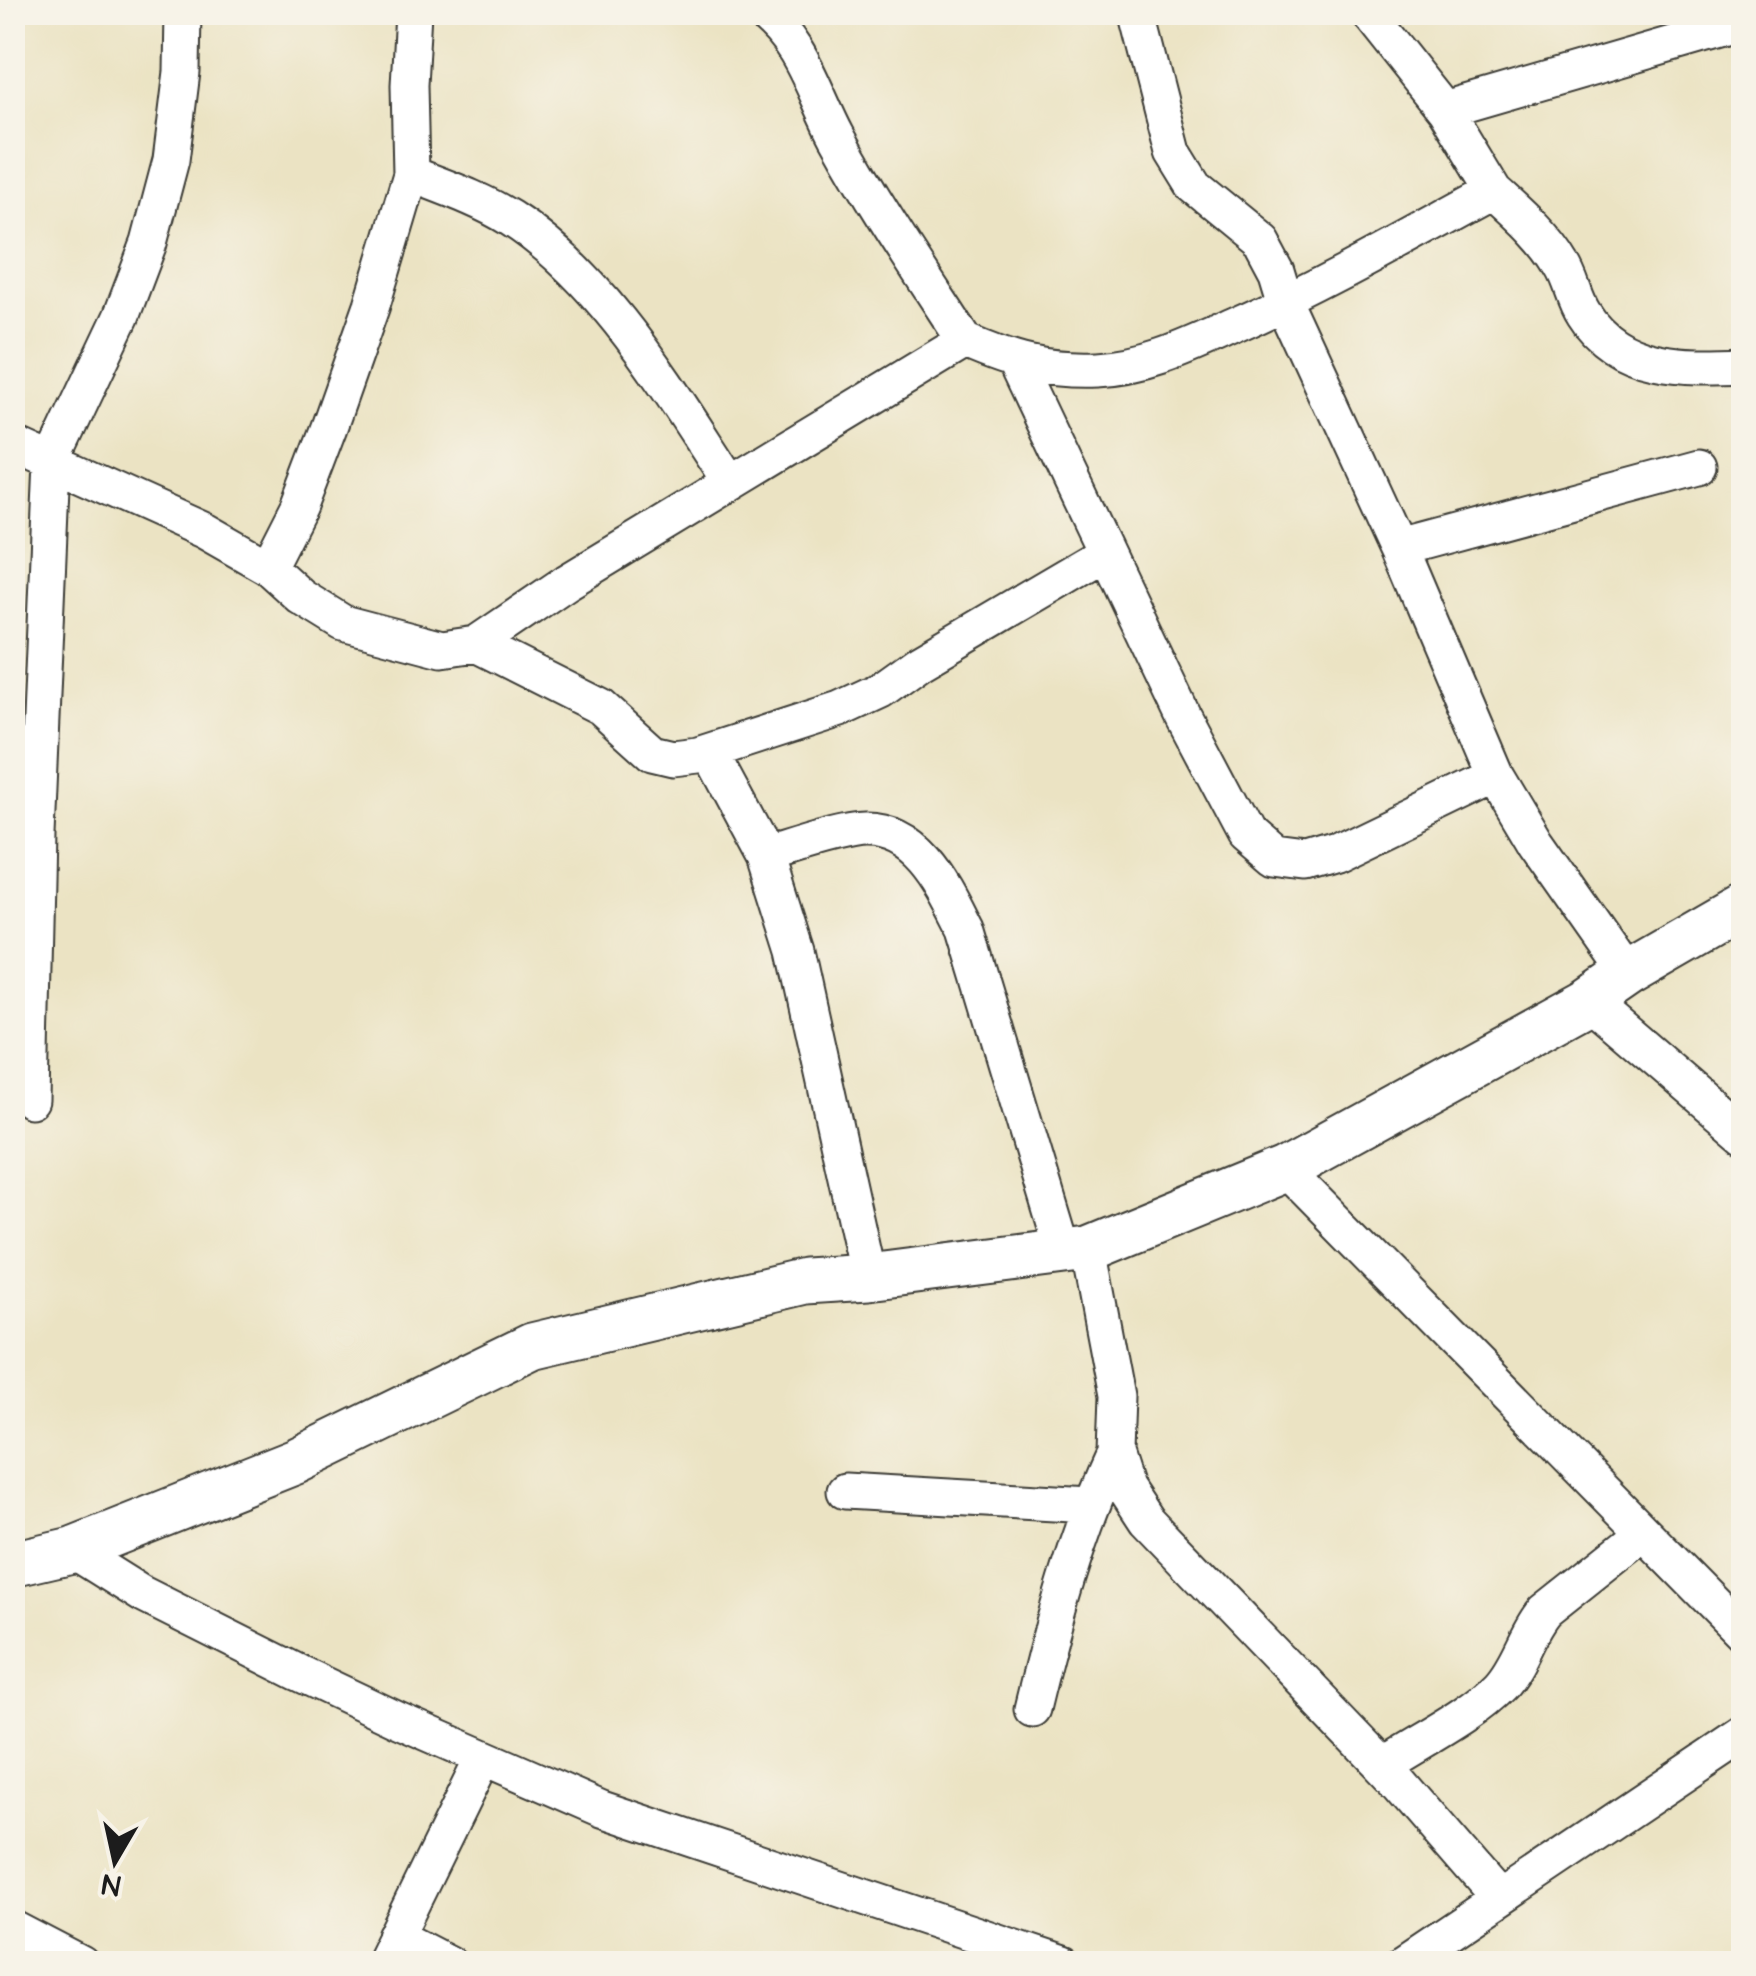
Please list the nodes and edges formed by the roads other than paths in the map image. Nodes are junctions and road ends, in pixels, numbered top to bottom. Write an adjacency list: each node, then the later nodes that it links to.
1 (183, 12): 15 (street)
2 (413, 12): 8 (street)
3 (1137, 12): 10 (street)
4 (1368, 12): 7 (street)
5 (772, 16): 11 (street)
6 (1744, 23): 7 (street)
7 (1445, 110): 9 (street)
8 (412, 174): 17 (street); 20 (street)
9 (1494, 192): 10 (street); 13 (street)
10 (1286, 303): 12 (street); 18 (street)
11 (965, 341): 12 (street); 17 (street)
12 (1015, 362): 19 (street)
13 (1744, 365)
14 (12, 444): 15 (street)
15 (52, 463): 20 (street); 24 (street)
16 (1699, 467): 18 (street)
17 (729, 481): 21 (street)
18 (1399, 548): 23 (street)
19 (1105, 554): 22 (street); 23 (street)
20 (268, 567): 21 (street)
21 (476, 644): 22 (street)
22 (710, 752): 25 (street)
23 (1496, 776): 27 (street)
24 (24, 831): 29 (street)
25 (766, 856): 32 (street); 33 (street)
26 (1737, 919): 27 (main road)
27 (1628, 974): 28 (main road)
28 (1589, 1001): 30 (street); 31 (main road)
29 (30, 1100)
30 (1744, 1134)
31 (1285, 1168): 32 (main road); 37 (street)
32 (1076, 1252): 33 (main road); 34 (street)
33 (868, 1277): 38 (main road)
34 (1114, 1454): 36 (street); 44 (street)
35 (845, 1491): 36 (street)
36 (1090, 1504): 41 (street)
37 (1642, 1534): 40 (street); 44 (street)
38 (72, 1550): 39 (main road); 43 (street)
39 (12, 1564)
40 (1744, 1634)
41 (1032, 1709)
42 (1744, 1734): 45 (street)
43 (483, 1758): 47 (street); 50 (street)
44 (1382, 1765): 45 (street)
45 (1498, 1898): 51 (street)
46 (12, 1928): 48 (street)
47 (388, 1950): 49 (street)
48 (81, 1964)
49 (449, 1964)
50 (1064, 1964)
51 (1402, 1964)

